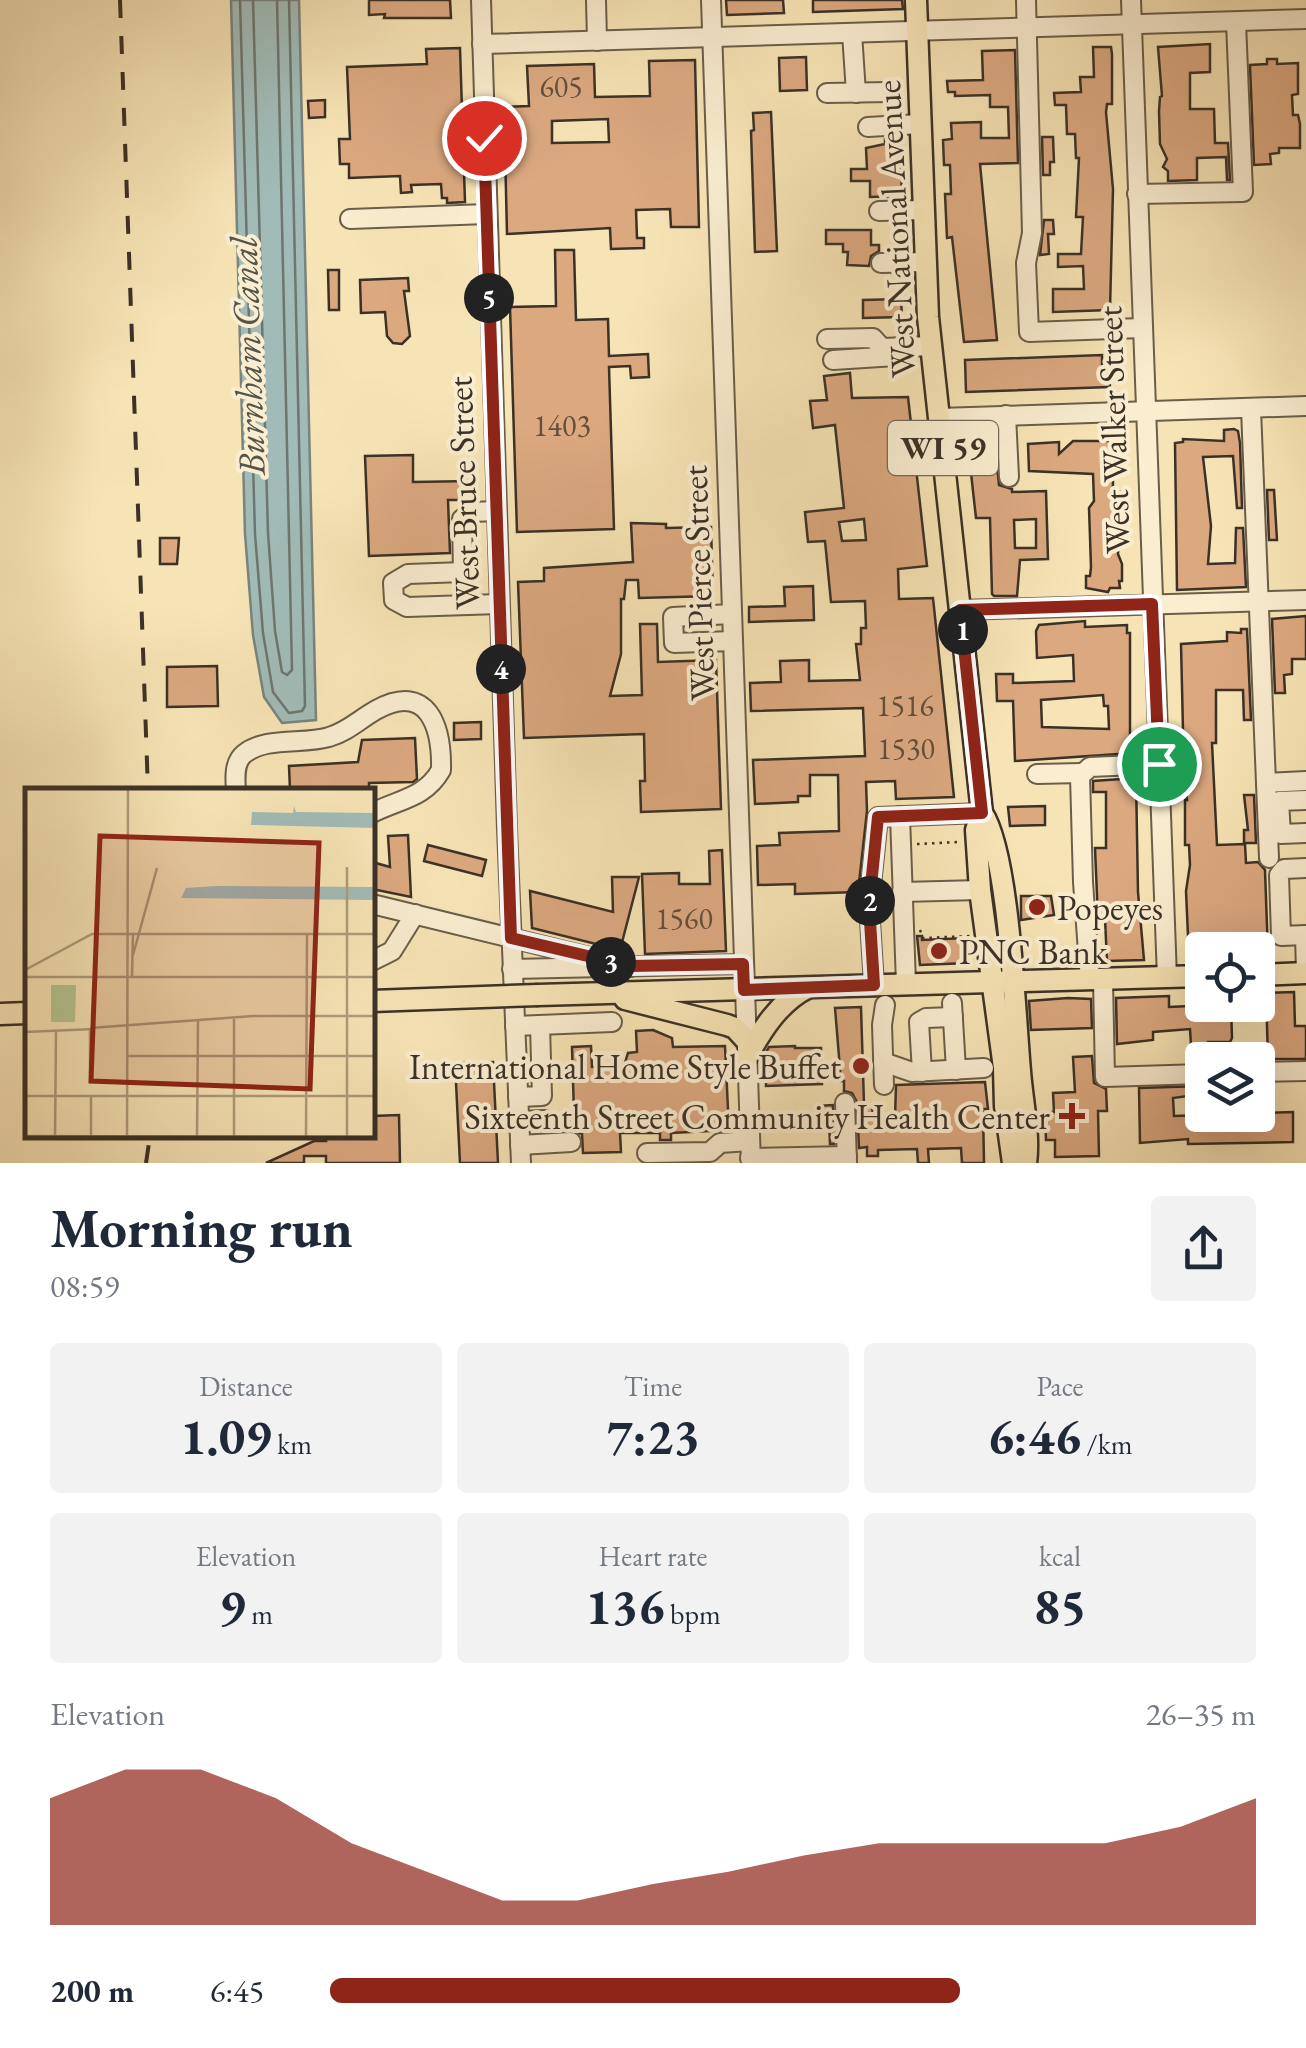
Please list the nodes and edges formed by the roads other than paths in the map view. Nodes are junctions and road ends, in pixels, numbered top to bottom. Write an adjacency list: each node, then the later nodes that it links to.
1 (480, 0): 15 (street, West Bruce Street)
2 (596, 0): 14 (street)
3 (711, 0): 13 (street, West Pierce Street)
4 (916, 0): 11 (main road, West National Avenue / WI 59)
5 (1026, 0): 10 (street)
6 (1131, 0): 9 (street, West Walker Street)
7 (1306, 19): 8 (street)
8 (1236, 22): 9 (street); 21 (street)
9 (1132, 24): 10 (street); 21 (street, West Walker Street)
10 (1028, 28): 11 (street); 28 (street)
11 (917, 32): 12 (street); 19 (main road, West National Avenue / WI 59)
12 (852, 33): 13 (street); 18 (street)
13 (712, 37): 14 (street); 46 (street, West Pierce Street)
14 (597, 41): 15 (street)
15 (482, 44): 24 (street, West Bruce Street)
16 (890, 92): 18 (street)
17 (828, 93): 18 (street)
18 (856, 93)
19 (920, 124): 20 (street); 22 (main road, West National Avenue / WI 59)
20 (868, 127)
21 (1137, 194): 28 (street, West Walker Street)
22 (924, 210): 23 (street); 26 (main road, West National Avenue / WI 59)
23 (879, 211)
24 (486, 214): 25 (street); 38 (street, West Bruce Street)
25 (350, 219)
26 (925, 262): 27 (street); 30 (main road, West National Avenue / WI 59)
27 (880, 263)
28 (1142, 328): 34 (street, West Walker Street)
29 (826, 339): 30 (street)
30 (931, 350): 31 (street); 36 (main road, West National Avenue / WI 59)
31 (834, 360)
32 (1306, 406): 33 (street)
33 (1251, 409): 34 (street); 41 (street)
34 (1146, 412): 35 (street); 43 (street, West Walker Street)
35 (1006, 415): 36 (street); 37 (street)
36 (939, 418): 45 (main road, West National Avenue / WI 59)
37 (1009, 478)
38 (496, 511): 39 (street); 42 (street, West Bruce Street)
39 (463, 572): 44 (street); 44 (street)
40 (1306, 600): 41 (street)
41 (1259, 602): 43 (street); 52 (street)
42 (499, 604): 44 (street); 67 (street, West Bruce Street)
43 (1152, 604): 45 (street); 48 (street, West Walker Street)
44 (465, 605)
45 (960, 610): 56 (main road, West National Avenue / WI 59)
46 (732, 614): 47 (street, West Pierce Street); 47 (street)
47 (733, 641): 69 (street, West Pierce Street)
48 (1159, 764): 50 (street); 77 (street, West Walker Street)
49 (1037, 774): 50 (street)
50 (1082, 774): 78 (street)
51 (1306, 781): 52 (street)
52 (1266, 783): 59 (street)
53 (236, 788): 55 (street)
54 (1306, 800): 58 (street)
55 (375, 812)
56 (982, 813): 57 (street); 61 (main road, West National Avenue / WI 59); 62 (main road, West National Avenue / WI 59)
57 (900, 816): 63 (street); 81 (street)
58 (1306, 833)
59 (1270, 858)
60 (1306, 868): 66 (street)
61 (980, 890): 62 (main road); 63 (street); 79 (main road, West National Avenue / WI 59)
62 (1002, 890): 79 (main road, West National Avenue / WI 59)
63 (902, 892): 80 (street)
64 (375, 905): 65 (street)
65 (415, 914): 67 (street); 68 (street)
66 (1305, 935): 74 (street)
67 (511, 938): 70 (street); 73 (street, West Bruce Street)
68 (375, 959)
69 (743, 964): 70 (street); 83 (street, West Pierce Street)
70 (630, 966): 72 (street)
71 (560, 968): 72 (street); 73 (street); 85 (street)
72 (584, 968): 84 (street)
73 (512, 969): 92 (street, West Bruce Street)
74 (1306, 973): 75 (main road)
75 (1275, 974)
76 (1185, 977): 77 (main road)
77 (1167, 978): 78 (main road)
78 (1096, 980): 79 (main road); 102 (street)
79 (1002, 981): 80 (main road); 97 (main road, West National Avenue / WI 59)
80 (906, 984): 81 (main road)
81 (874, 985): 82 (main road)
82 (809, 987): 83 (main road); 93 (main road)
83 (734, 990): 84 (main road); 93 (street, West Pierce Street)
84 (595, 992): 86 (main road, bridge); 93 (main road)
85 (561, 993)
86 (375, 1001)
87 (885, 1006): 96 (street)
88 (25, 1013): 89 (main road)
89 (0, 1014)
90 (612, 1022): 91 (street)
91 (540, 1025): 92 (street); 94 (street)
92 (515, 1026): 95 (street, West Bruce Street)
93 (747, 1048): 111 (street, West Pierce Street)
94 (540, 1051): 95 (street); 104 (street)
95 (516, 1052): 104 (street, West Bruce Street)
96 (883, 1062): 100 (street); 103 (street)
97 (1003, 1068): 98 (street); 113 (main road, West National Avenue / WI 59); 114 (main road, West National Avenue / WI 59)
98 (956, 1070): 100 (street); 100 (street)
99 (1306, 1071): 101 (street)
100 (922, 1072)
101 (1275, 1072)
102 (1185, 1075)
103 (884, 1085)
104 (518, 1096): 107 (street, West Bruce Street)
105 (845, 1103): 112 (street)
106 (545, 1120): 107 (street)
107 (519, 1121): 110 (street, West Bruce Street)
108 (571, 1142): 110 (street)
109 (647, 1153): 111 (street)
110 (521, 1154)
111 (750, 1154): 112 (street)
112 (847, 1160)
113 (1013, 1163)
114 (1026, 1163)

